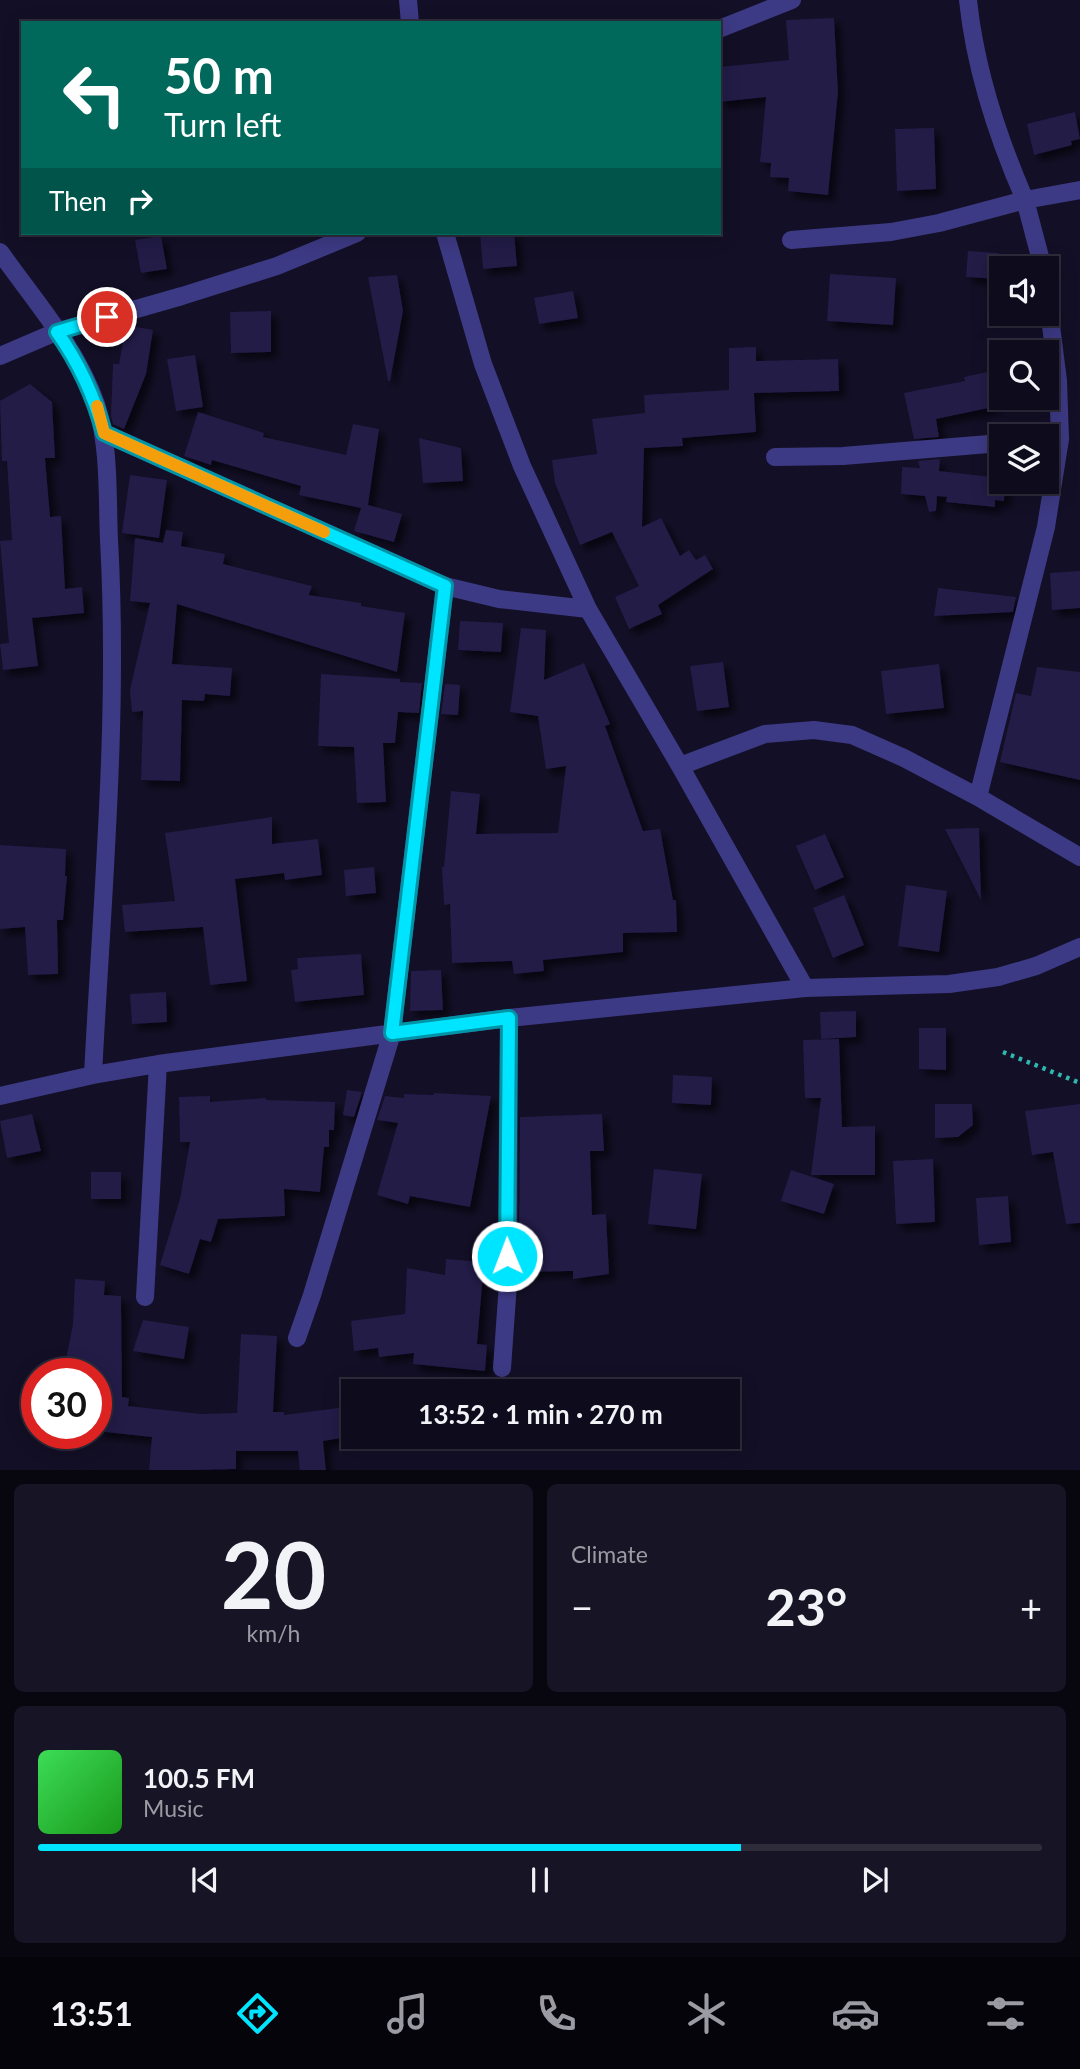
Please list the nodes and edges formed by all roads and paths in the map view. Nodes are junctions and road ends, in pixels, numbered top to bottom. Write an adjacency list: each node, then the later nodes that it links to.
1 (408, 0): 4 (street)
2 (792, 0): 5 (street)
3 (968, 0): 7 (street)
4 (410, 21)
5 (721, 28)
6 (1080, 190): 7 (street)
7 (1026, 200): 10 (street); 12 (street)
8 (352, 235): 14 (street)
9 (446, 235): 22 (street)
10 (790, 240)
11 (0, 252): 14 (street)
12 (1040, 256)
13 (1051, 326): 16 (street)
14 (57, 332): 15 (street); 17 (street)
15 (0, 356)
16 (1054, 424)
17 (104, 433): 21 (street); 32 (street)
18 (989, 444): 19 (street)
19 (775, 457)
20 (1049, 494): 24 (street)
21 (445, 586): 22 (street); 29 (street)
22 (588, 609): 23 (street)
23 (680, 766): 24 (street); 27 (street)
24 (978, 797): 25 (street)
25 (1080, 857)
26 (1080, 947): 27 (street)
27 (805, 988): 28 (street)
28 (509, 1018): 29 (street); 37 (street)
29 (392, 1033): 31 (street); 36 (street)
30 (1003, 1052): 33 (path)
31 (158, 1064): 32 (street); 35 (street)
32 (93, 1075): 34 (street)
33 (1080, 1083)
34 (0, 1096)
35 (145, 1297)
36 (297, 1338)
37 (502, 1368)

